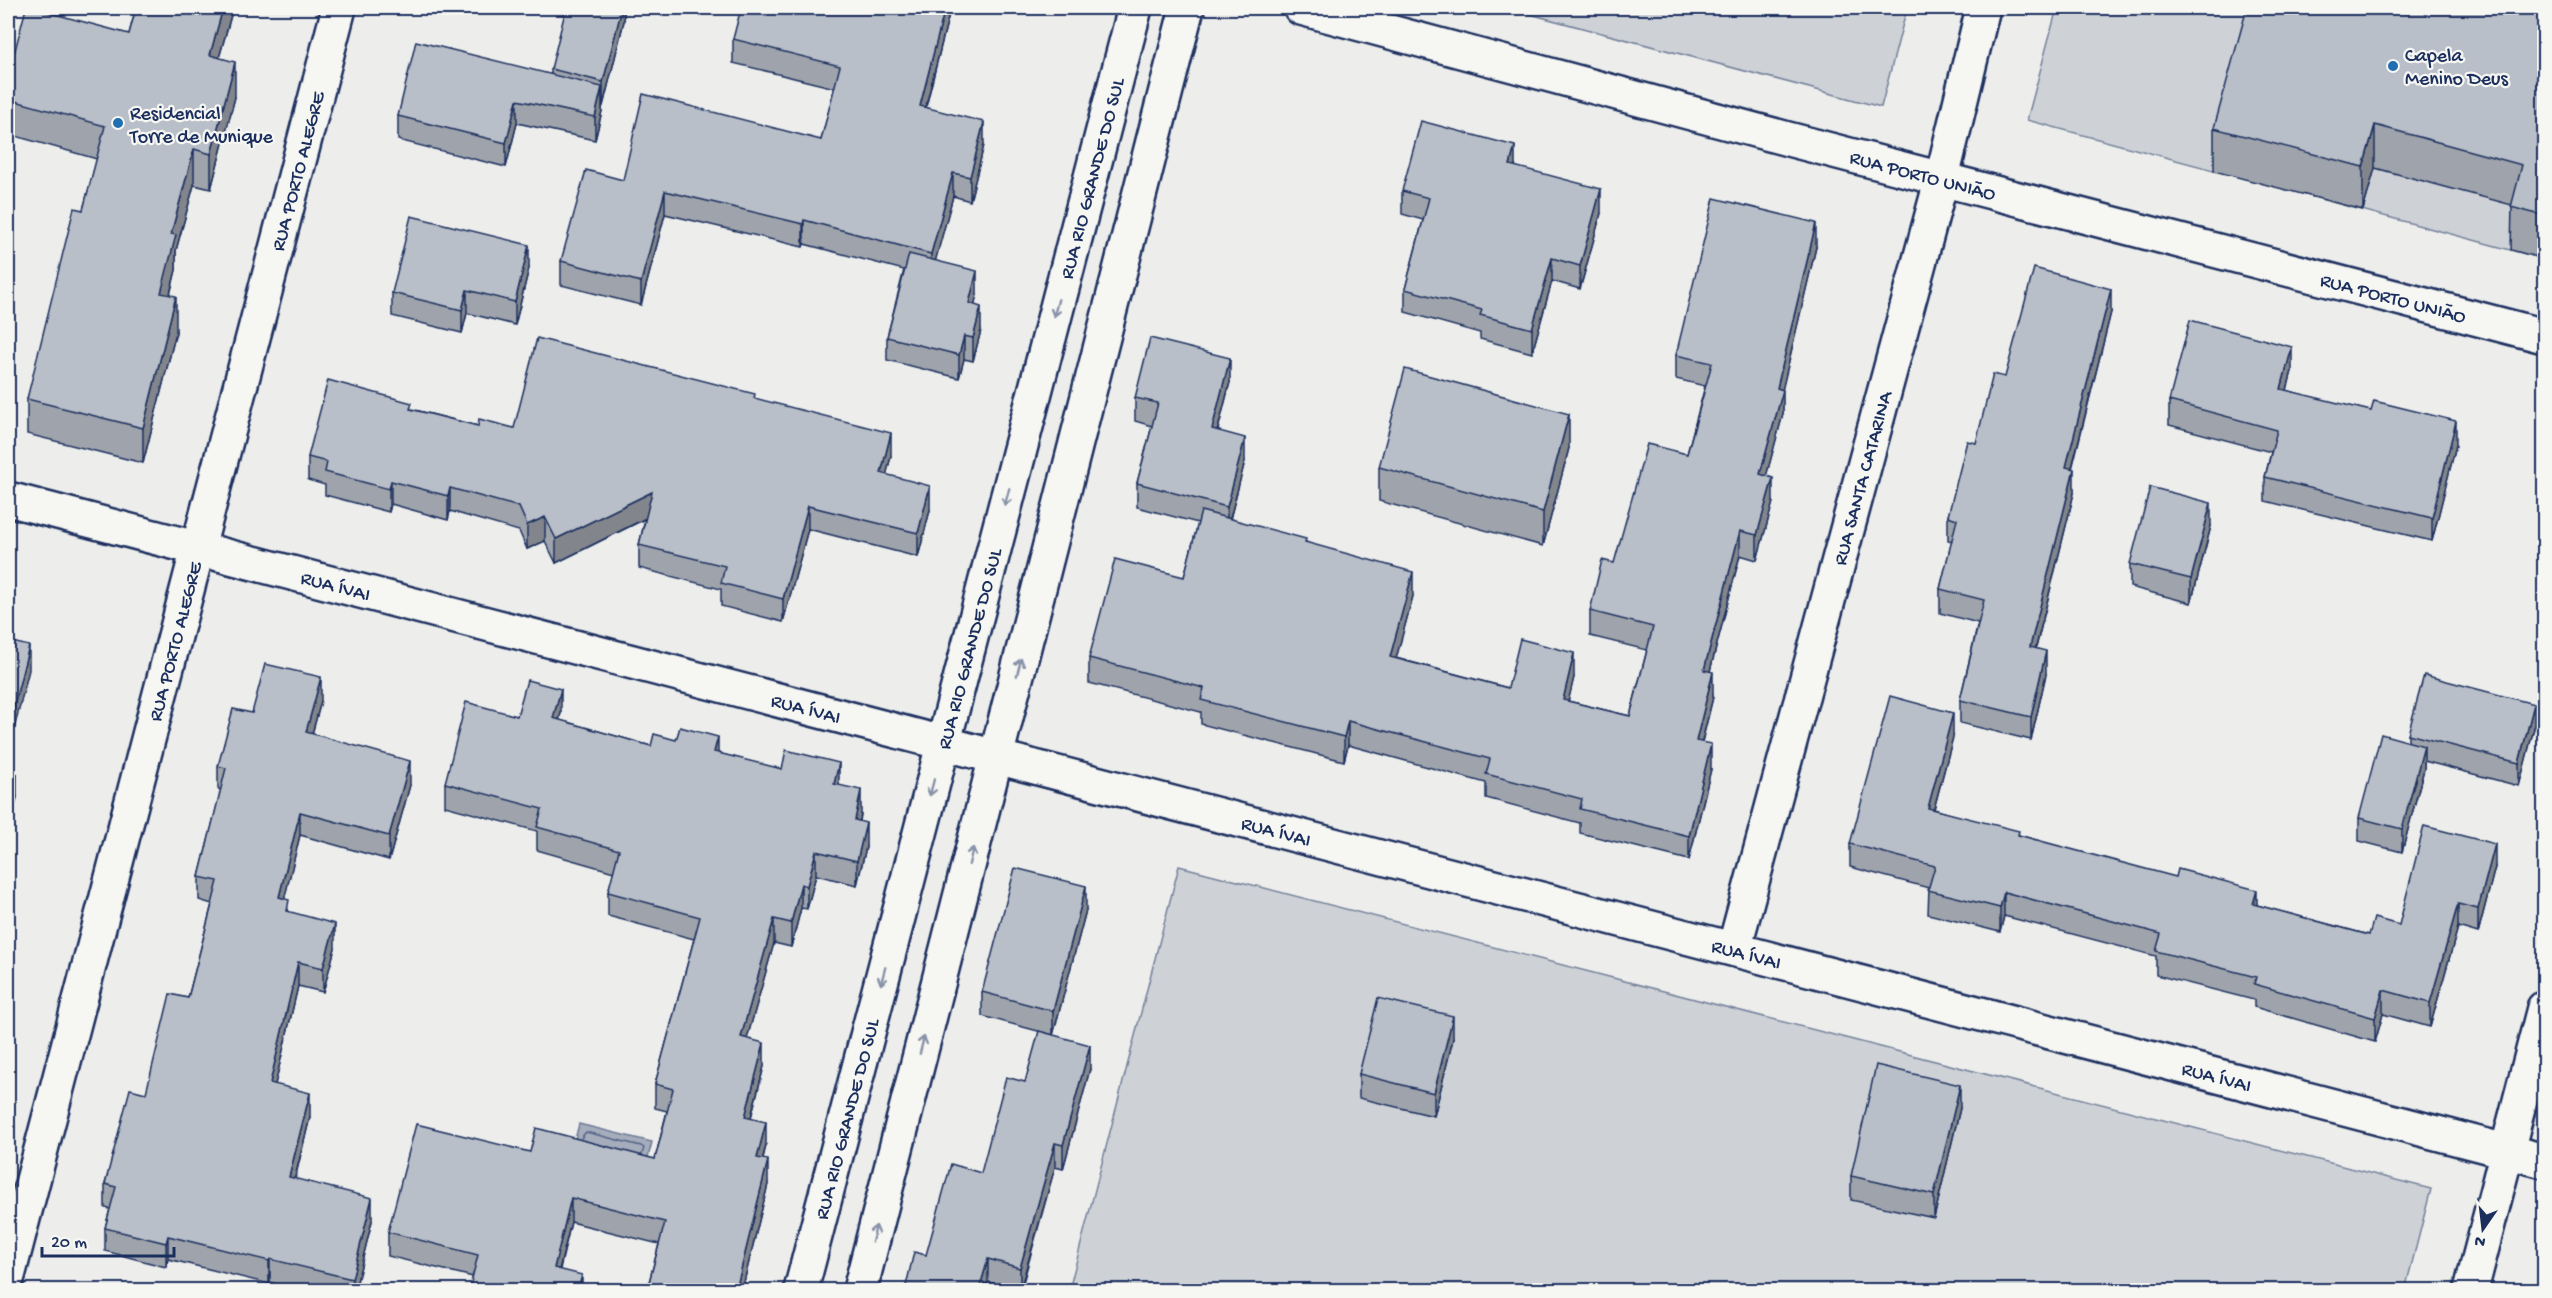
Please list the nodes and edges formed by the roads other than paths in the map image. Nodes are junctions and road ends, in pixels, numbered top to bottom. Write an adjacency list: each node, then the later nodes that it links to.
1 (339, 8): 9 (street, RUA PORTO ALEGRE)
2 (1135, 8): 10 (street, RUA RIO GRANDE DO SUL, one-way to 10)
3 (1187, 8): 11 (street, one-way to 3)
4 (1301, 8): 6 (street, RUA PORTO UNIÃO)
5 (1983, 8): 6 (street, RUA SANTA CATARINA)
6 (1942, 178): 7 (street, RUA PORTO UNIÃO); 12 (street, RUA SANTA CATARINA)
7 (2544, 336)
8 (8, 499): 9 (street, RUA ÍVAI)
9 (198, 548): 10 (street, RUA ÍVAI); 16 (street, RUA PORTO ALEGRE)
10 (944, 743): 11 (street, RUA ÍVAI); 17 (street, RUA RIO GRANDE DO SUL, one-way to 17)
11 (996, 757): 12 (street, RUA ÍVAI); 18 (street, one-way to 11)
12 (1734, 949): 14 (street, RUA ÍVAI)
13 (2544, 1008): 14 (street)
14 (2507, 1152): 15 (street, RUA ÍVAI); 19 (street)
15 (2544, 1161)
16 (8, 1276)
17 (801, 1290)
18 (860, 1290)
19 (2471, 1290)

